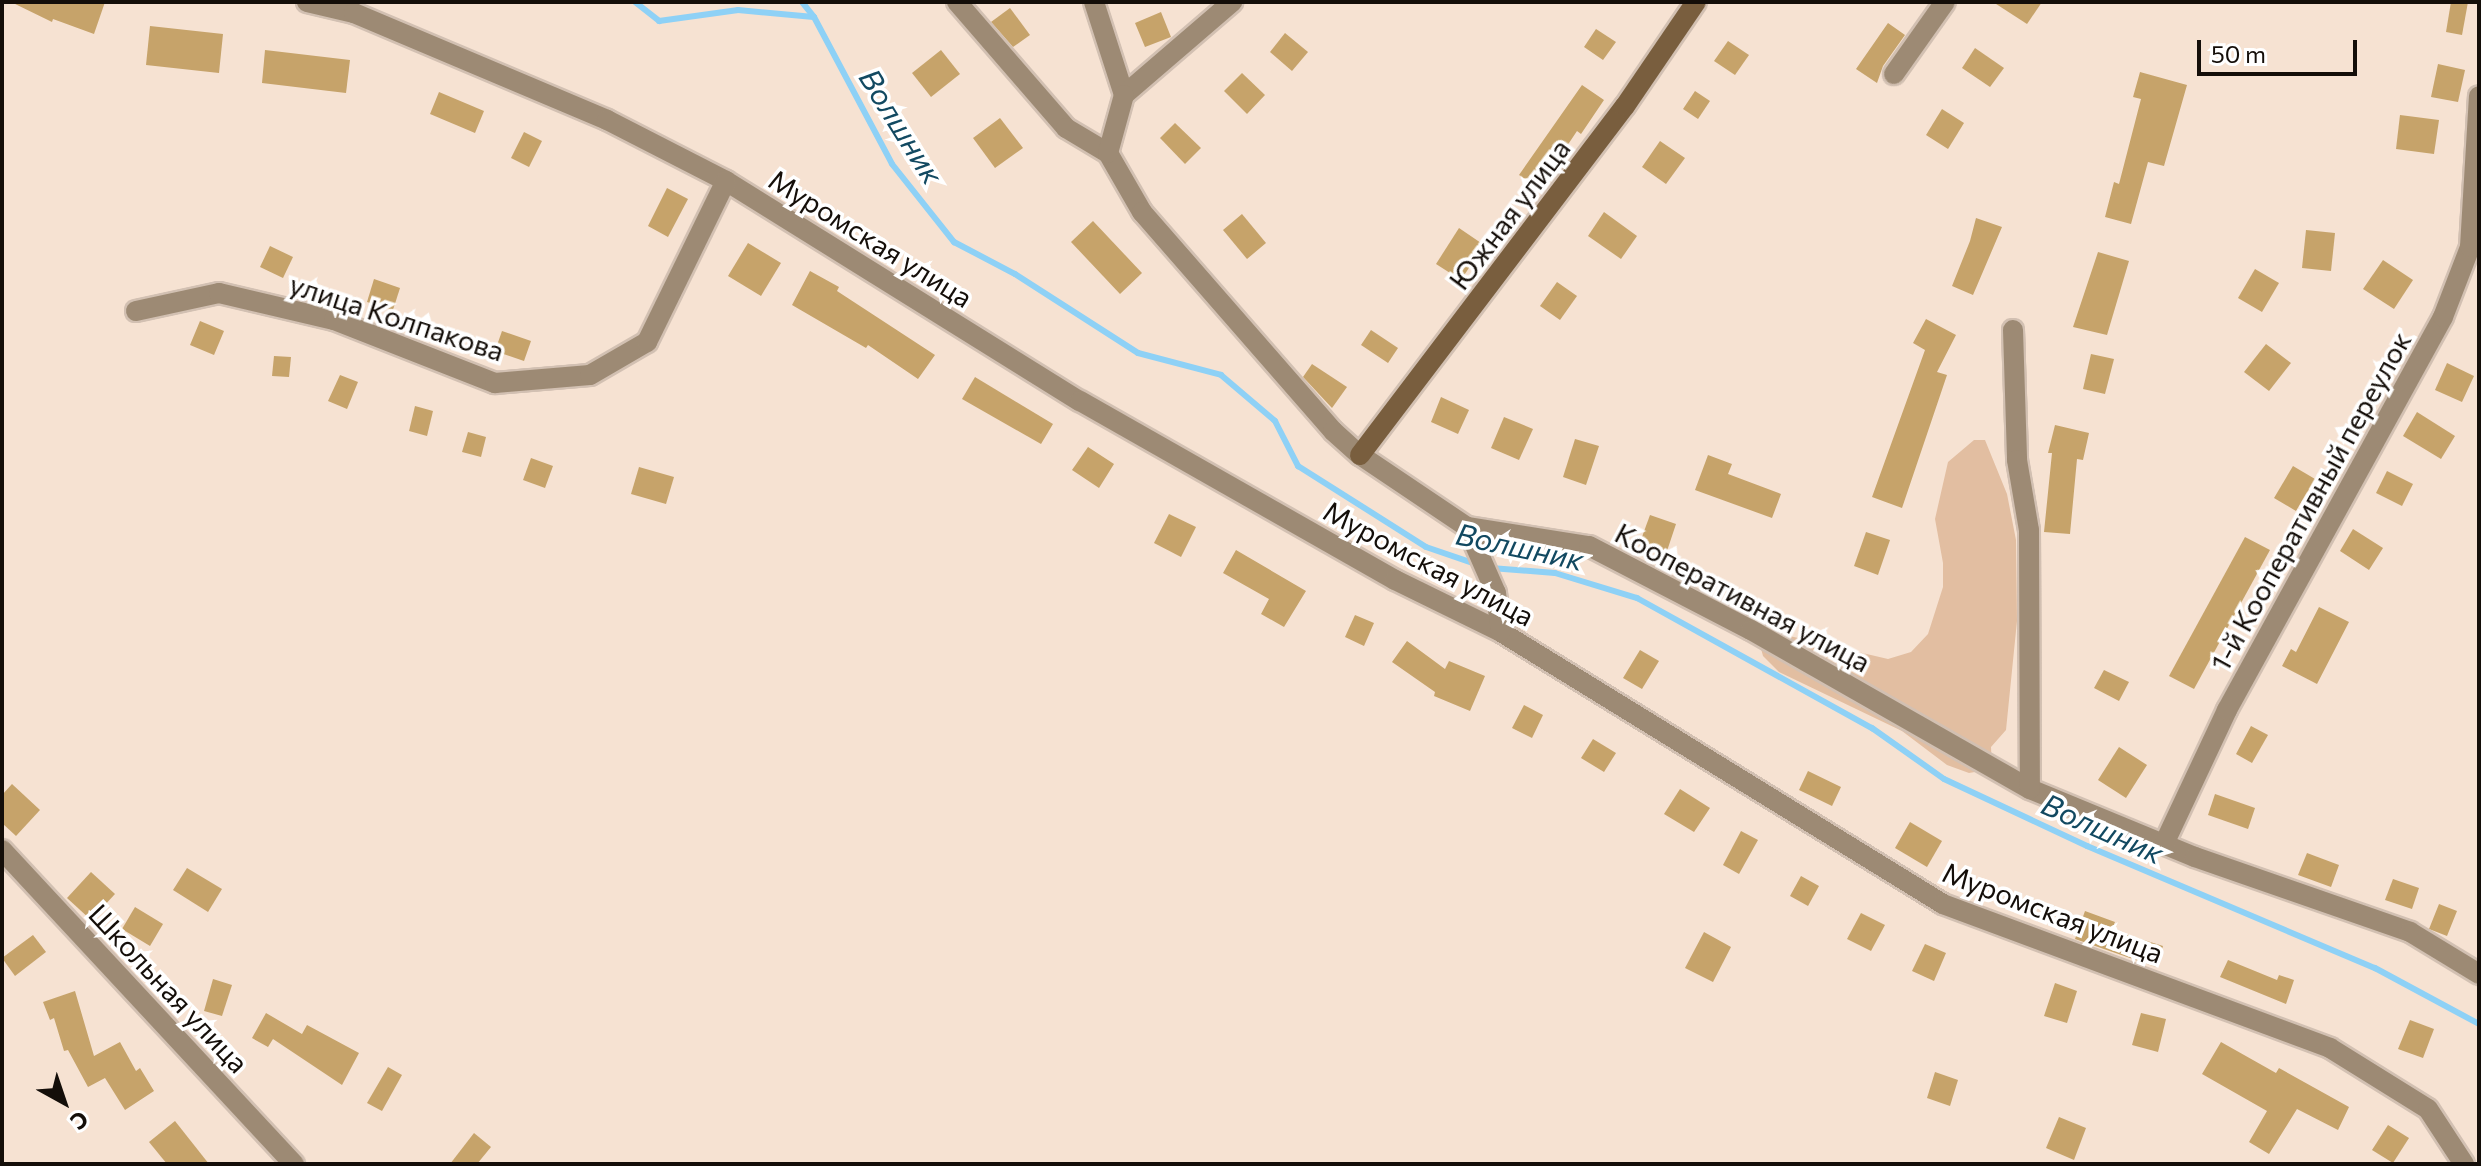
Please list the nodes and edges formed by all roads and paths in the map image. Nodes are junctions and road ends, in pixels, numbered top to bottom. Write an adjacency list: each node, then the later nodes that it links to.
1 (307, 2): 11 (street, Муромская улица)
2 (957, 2): 10 (street, Кооперативная улица)
3 (1094, 2): 8 (street)
4 (1232, 2): 8 (street)
5 (1696, 2): 14 (street, Южная улица)
6 (1945, 2): 7 (street)
7 (1894, 74)
8 (1124, 95): 10 (street)
9 (2479, 96): 18 (street, 1-й Кооперативный переулок)
10 (1108, 153): 14 (street, Кооперативная улица)
11 (726, 181): 12 (street, улица Колпакова); 16 (street, Муромская улица)
12 (136, 311)
13 (2013, 330): 17 (street)
14 (1360, 455): 15 (street, Кооперативная улица)
15 (1467, 527): 16 (street); 17 (street, Кооперативная улица)
16 (1501, 632): 22 (street, Муромская улица)
17 (2030, 789): 18 (street, Кооперативная улица)
18 (2164, 844): 20 (street, Кооперативная улица)
19 (2, 850): 21 (street, Школьная улица)
20 (2479, 974)
21 (294, 1164)
22 (2464, 1164)

